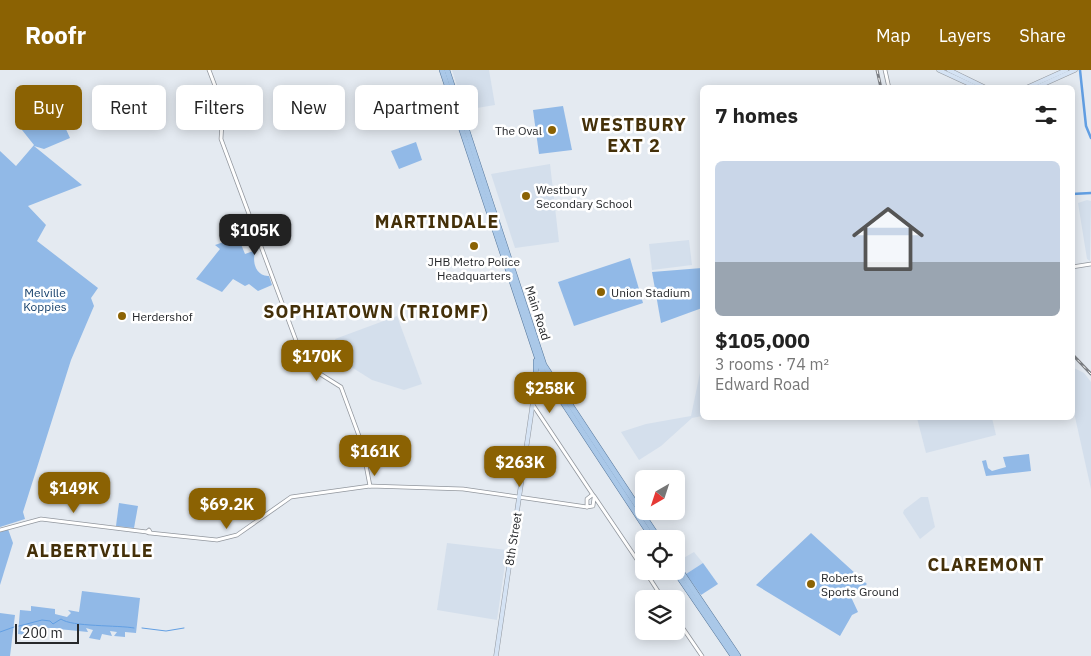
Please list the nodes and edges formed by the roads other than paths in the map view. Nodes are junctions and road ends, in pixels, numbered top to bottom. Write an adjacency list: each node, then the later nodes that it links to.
1 (209, 70): 22 (street)
2 (442, 70): 16 (main road, Main Road)
3 (447, 70): 17 (main road, Main Road)
4 (885, 70): 9 (street)
5 (939, 70): 10 (main road)
6 (949, 70): 11 (main road)
7 (1066, 70): 12 (main road)
8 (1075, 70): 13 (main road)
9 (888, 85)
10 (972, 85)
11 (980, 85)
12 (1033, 85)
13 (1042, 85)
14 (1091, 264): 15 (street)
15 (1075, 267)
16 (536, 355): 17 (main road, Main Road); 19 (main road)
17 (542, 367): 18 (main road, Main Road); 19 (main road, 8th Street); 31 (main road, Main Road)
18 (545, 377): 19 (main road); 30 (main road, Main Road)
19 (536, 379): 20 (main road, 8th Street)
20 (533, 405): 21 (street); 23 (main road, 8th Street)
21 (586, 483): 24 (street); 25 (street)
22 (370, 486): 23 (street); 29 (street)
23 (519, 497): 26 (street); 36 (main road, 8th Street)
24 (588, 497): 25 (street); 26 (street)
25 (594, 497): 27 (street); 28 (street)
26 (587, 505): 27 (street)
27 (593, 506): 28 (street)
28 (602, 507): 32 (street)
29 (0, 530)
30 (648, 530)
31 (653, 530)
32 (635, 556)
33 (685, 577): 39 (main road)
34 (682, 580): 38 (main road)
35 (685, 631): 37 (street)
36 (496, 656)
37 (702, 656)
38 (733, 656)
39 (738, 656)

